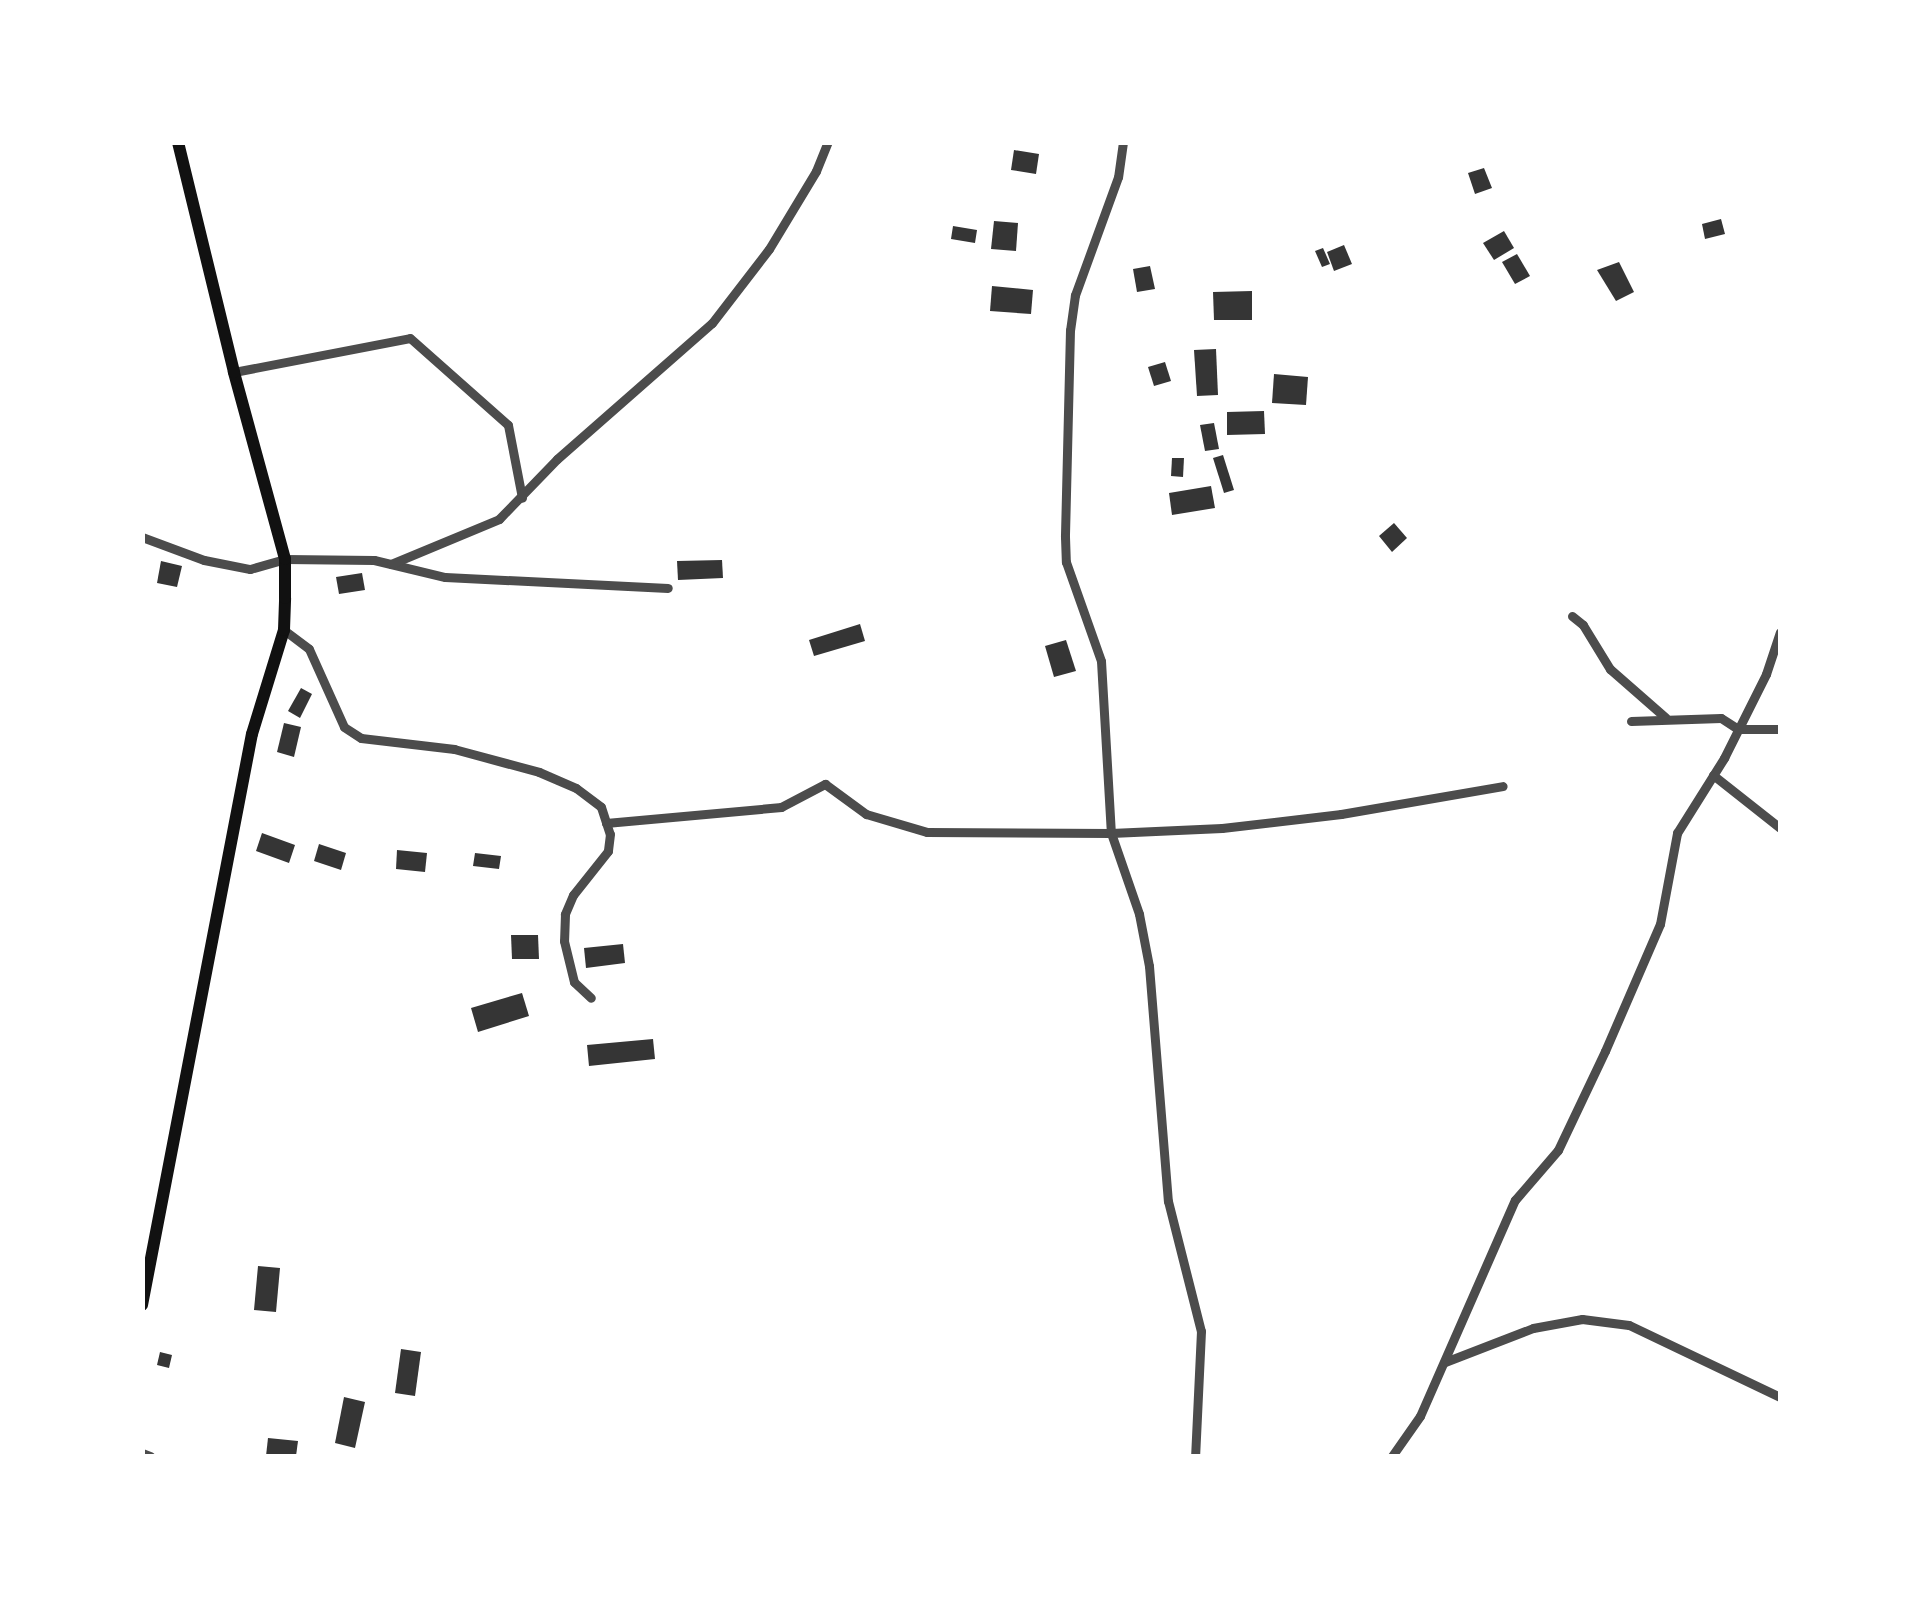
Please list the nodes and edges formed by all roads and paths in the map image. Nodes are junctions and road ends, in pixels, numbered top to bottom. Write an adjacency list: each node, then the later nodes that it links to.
1 (178, 142): 4 (main road)
2 (828, 142): 5 (street)
3 (1123, 142): 21 (street)
4 (234, 372): 5 (street); 7 (main road)
5 (522, 498): 8 (street)
6 (142, 538): 7 (street)
7 (285, 560): 8 (street); 11 (main road)
8 (391, 564): 9 (street)
9 (668, 588)
10 (1572, 616): 13 (street)
11 (284, 630): 19 (street); 23 (main road)
12 (1780, 632): 15 (street)
13 (1666, 718): 14 (street); 15 (street)
14 (1631, 721)
15 (1738, 729): 16 (street); 17 (street)
16 (1780, 729)
17 (1713, 775): 20 (street); 24 (street)
18 (1502, 786): 21 (street)
19 (606, 823): 21 (street); 22 (street)
20 (1780, 828)
21 (1111, 832): 28 (street)
22 (592, 998)
23 (142, 1305)
24 (1446, 1362): 25 (street); 29 (street)
25 (1780, 1397)
26 (142, 1453): 27 (street)
27 (150, 1456)
28 (1195, 1456)
29 (1392, 1456)

